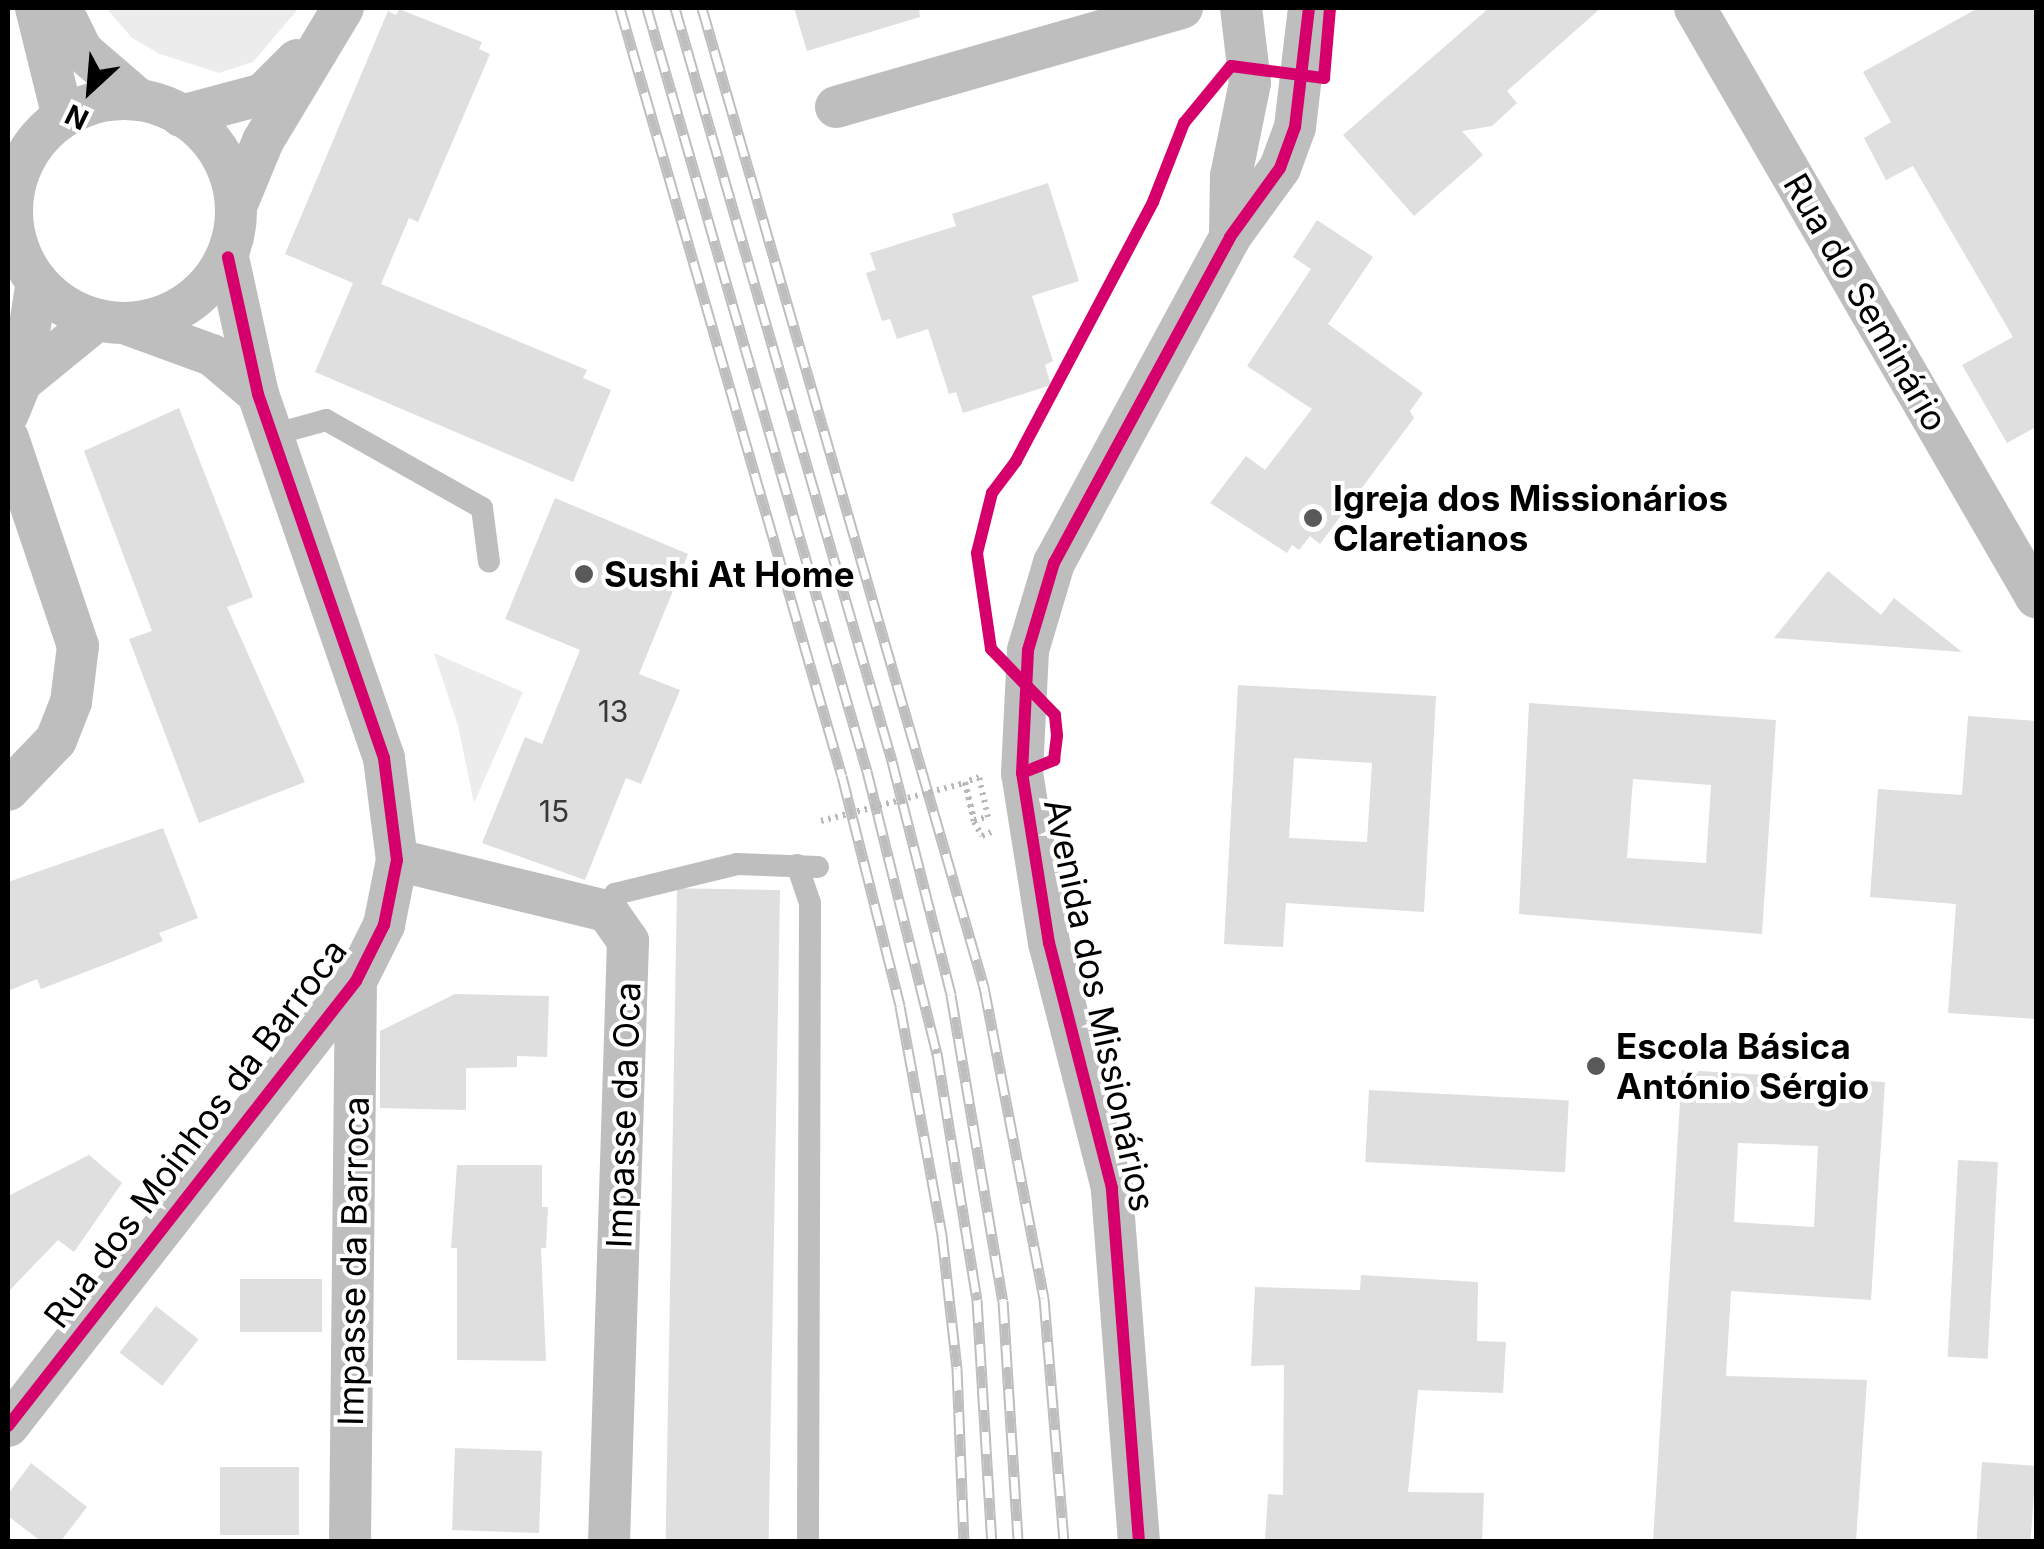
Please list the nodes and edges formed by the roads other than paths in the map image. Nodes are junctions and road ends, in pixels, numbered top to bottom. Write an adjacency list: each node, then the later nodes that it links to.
1 (36, 8): 11 (street)
2 (61, 8): 8 (street)
3 (1182, 8): 9 (street)
4 (1241, 8): 14 (street, Avenida dos Missionários)
5 (1309, 8): 14 (street, Avenida dos Missionários)
6 (1695, 8): 23 (street, Rua do Seminário)
7 (340, 14): 10 (street); 13 (street)
8 (139, 100): 10 (street); 11 (street)
9 (836, 106)
10 (181, 116): 13 (street)
11 (63, 118): 12 (street)
12 (16, 166): 16 (street)
13 (237, 204): 15 (street)
14 (1230, 236): 32 (street, Avenida dos Missionários)
15 (228, 256): 17 (street); 18 (street, Rua dos Moinhos da Barroca)
16 (24, 269): 17 (street); 19 (street)
17 (110, 322): 18 (street); 19 (street)
18 (258, 394): 20 (street, Rua dos Moinhos da Barroca)
19 (14, 398)
20 (272, 434): 22 (lane); 25 (street, Rua dos Moinhos da Barroca)
21 (8, 438): 24 (street)
22 (489, 562)
23 (2036, 597)
24 (8, 790)
25 (397, 860): 26 (street); 27 (street, Rua dos Moinhos da Barroca)
26 (606, 911): 30 (street, Impasse da Oca); 31 (lane)
27 (356, 981): 28 (street, Rua dos Moinhos da Barroca); 29 (street, Impasse da Barroca)
28 (8, 1426)
29 (350, 1542)
30 (610, 1542)
31 (808, 1542)
32 (1140, 1542)

